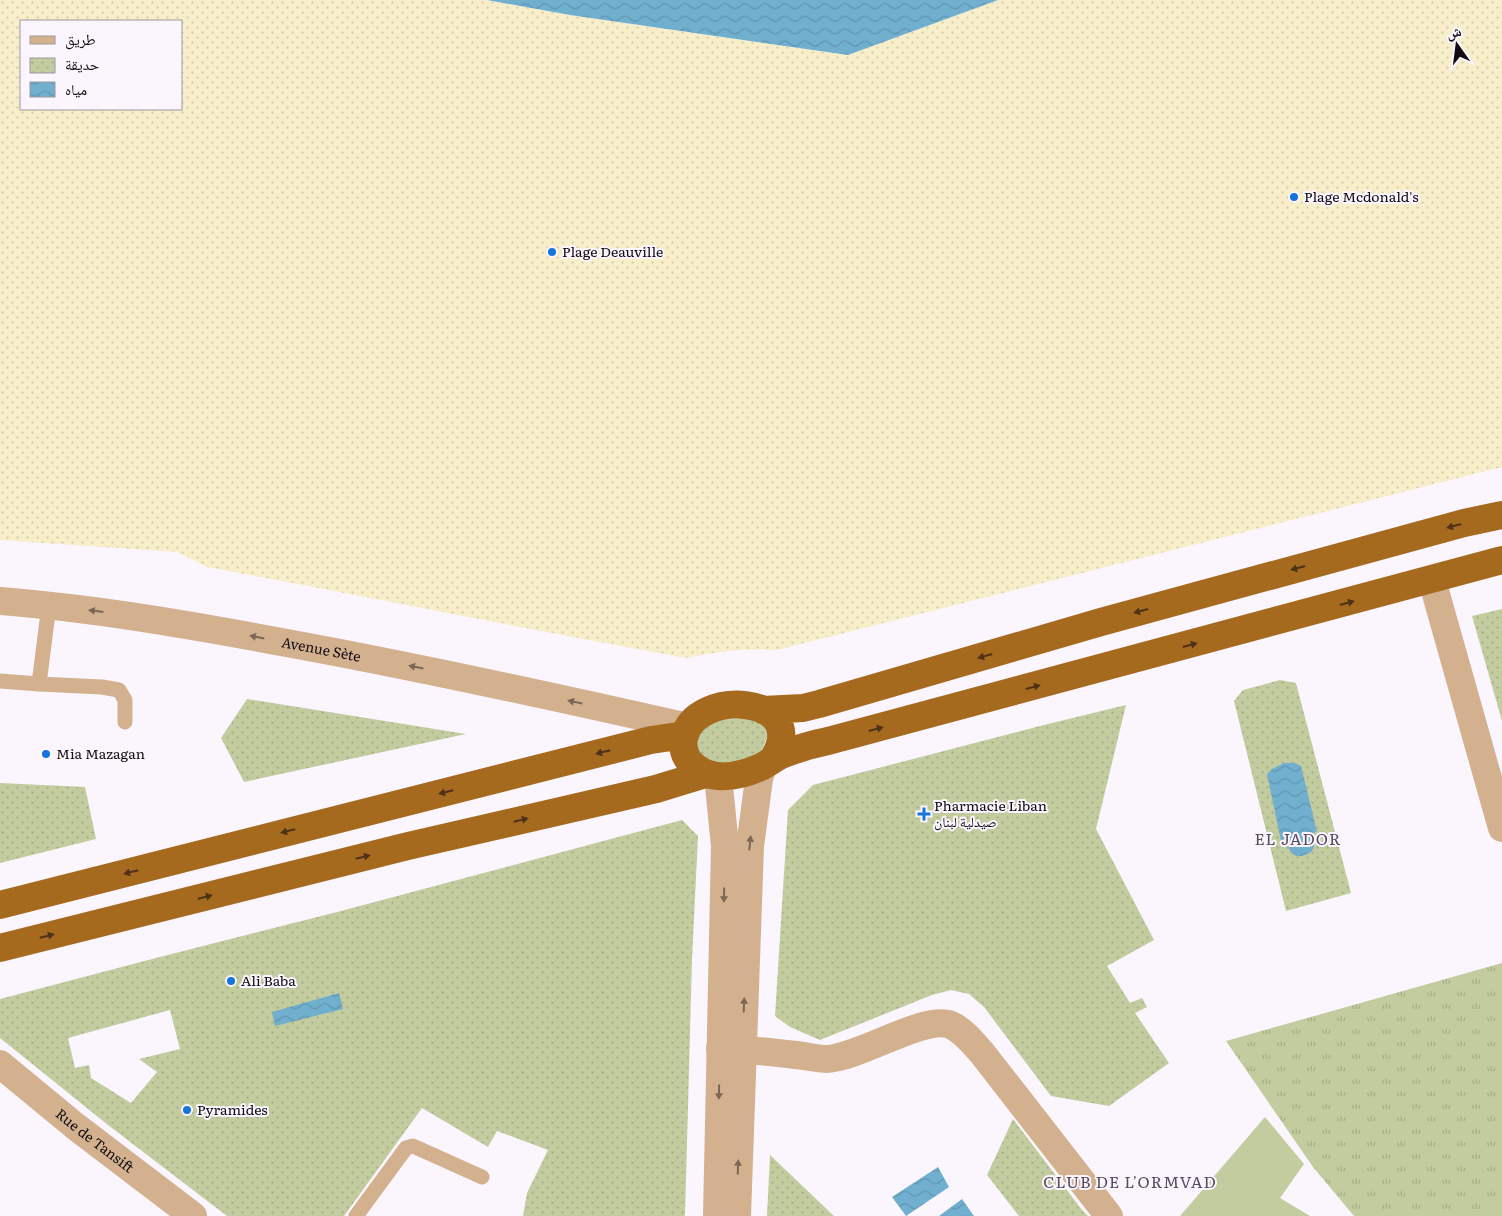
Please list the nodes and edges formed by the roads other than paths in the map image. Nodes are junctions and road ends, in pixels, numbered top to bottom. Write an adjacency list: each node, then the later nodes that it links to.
1 (1502, 515): 8 (highway, one-way to 8)
2 (1502, 560): 3 (highway)
3 (1432, 580): 11 (highway, one-way to 3); 13 (street)
4 (0, 601): 5 (street, Avenue Sète)
5 (49, 605): 7 (lane); 10 (street, Avenue Sète, one-way to 5)
6 (0, 681): 7 (lane)
7 (39, 684): 9 (lane)
8 (763, 710): 10 (highway); 11 (highway)
9 (125, 722)
10 (686, 731): 12 (highway); 14 (highway, one-way to 14)
11 (768, 762): 12 (highway); 16 (street, one-way to 11)
12 (711, 775): 15 (highway, one-way to 12); 16 (street, one-way to 16)
13 (1502, 828)
14 (0, 906)
15 (0, 948)
16 (731, 1049): 21 (street, one-way to 21); 22 (street, one-way to 16); 23 (street)
17 (0, 1064): 19 (street, Rue de Tansift)
18 (482, 1177): 20 (lane)
19 (193, 1216)
20 (356, 1216)
21 (717, 1216)
22 (737, 1216)
23 (1109, 1216)

